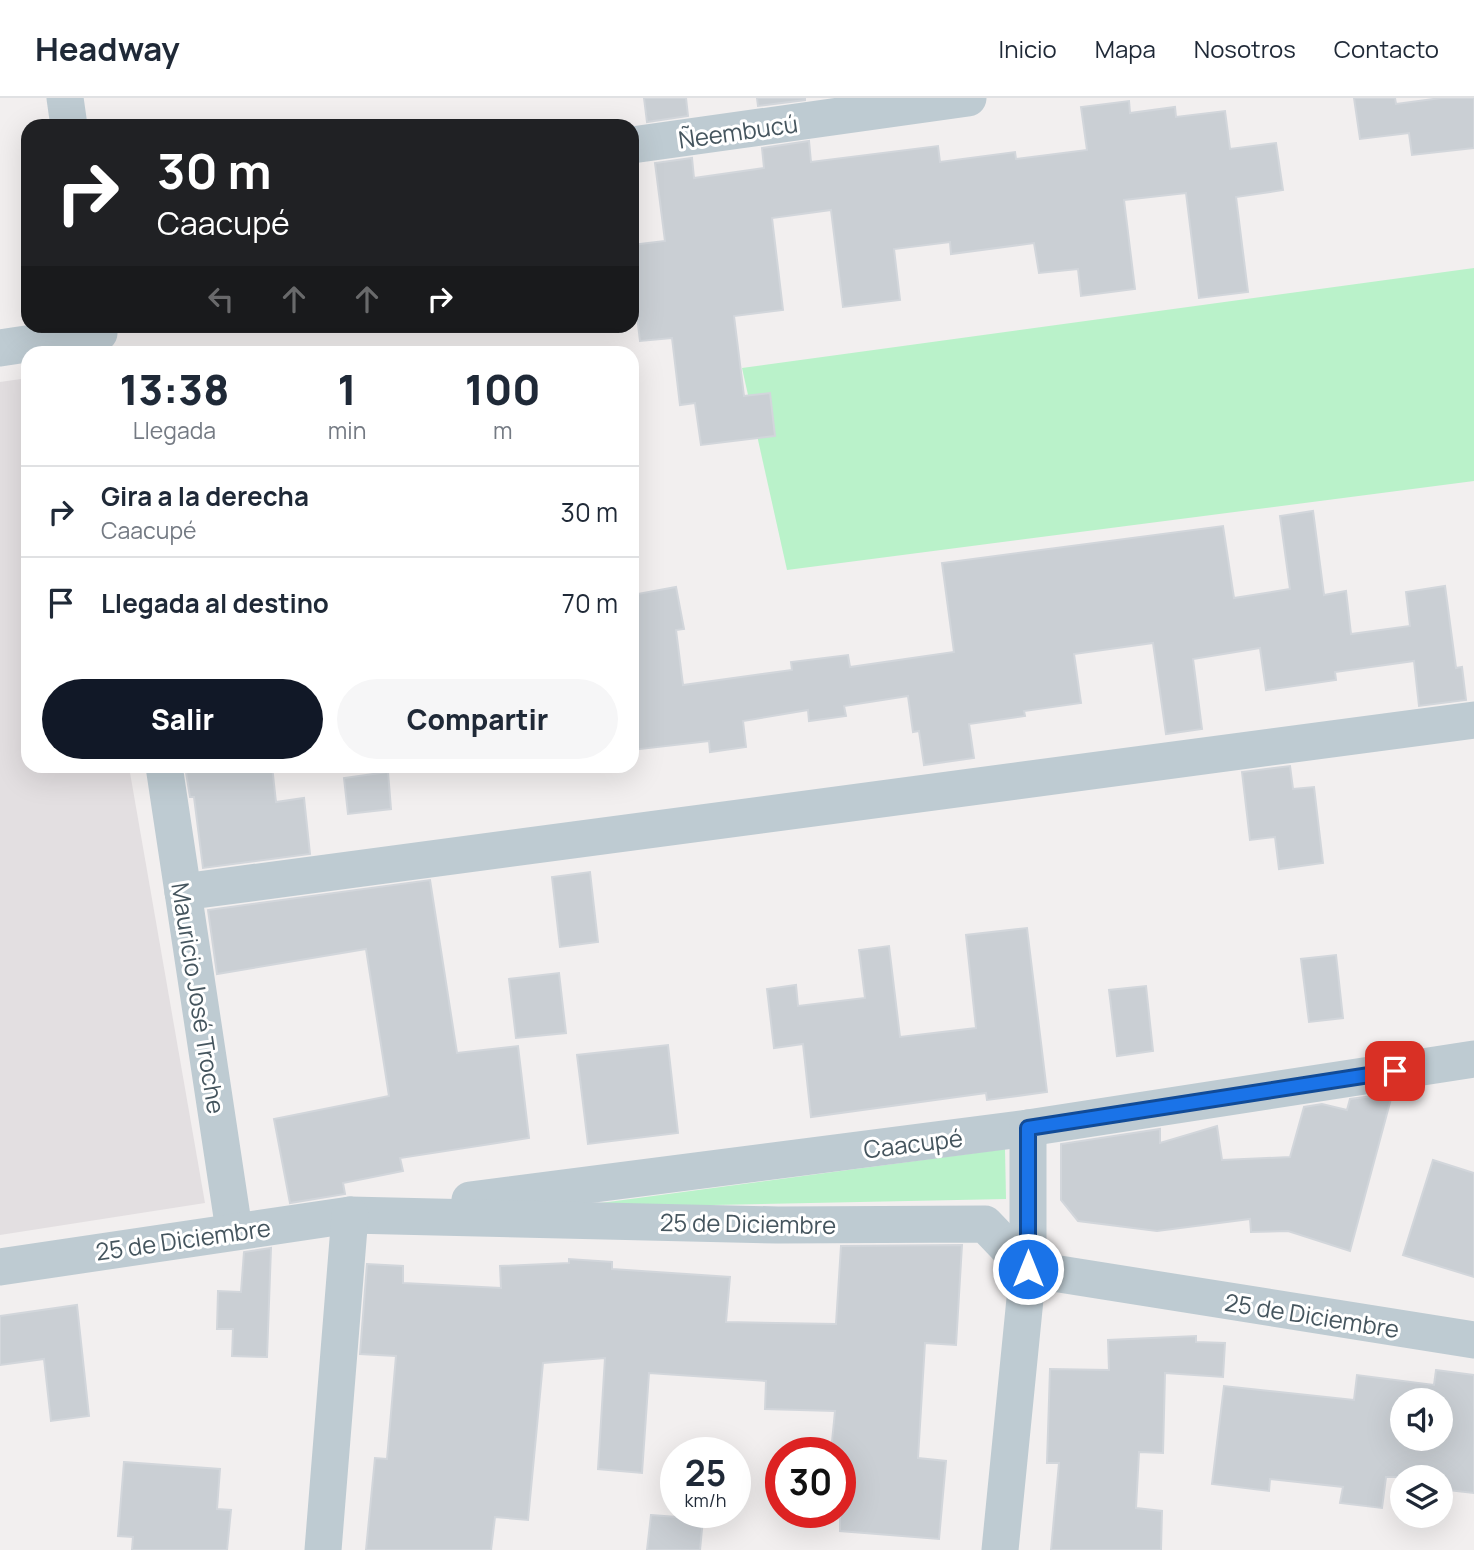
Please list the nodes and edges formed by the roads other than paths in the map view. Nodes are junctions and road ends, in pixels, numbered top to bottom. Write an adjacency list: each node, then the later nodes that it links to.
1 (65, 98): 3 (street)
2 (968, 98): 4 (street, Ñeembucú)
3 (68, 119)
4 (639, 144)
5 (100, 337): 6 (street)
6 (0, 348)
7 (1474, 720): 9 (street)
8 (165, 773): 9 (street, Mauricio José Troche)
9 (183, 892): 13 (street, Mauricio José Troche)
10 (1474, 1059): 11 (street, Caacupé)
11 (1028, 1128): 12 (street, Caacupé); 15 (street)
12 (350, 1216): 13 (street, 25 de Diciembre); 15 (street, 25 de Diciembre); 17 (street)
13 (234, 1230): 14 (street, 25 de Diciembre)
14 (0, 1266)
15 (1028, 1269): 16 (street, 25 de Diciembre); 18 (street)
16 (1474, 1340)
17 (323, 1550)
18 (1000, 1550)

